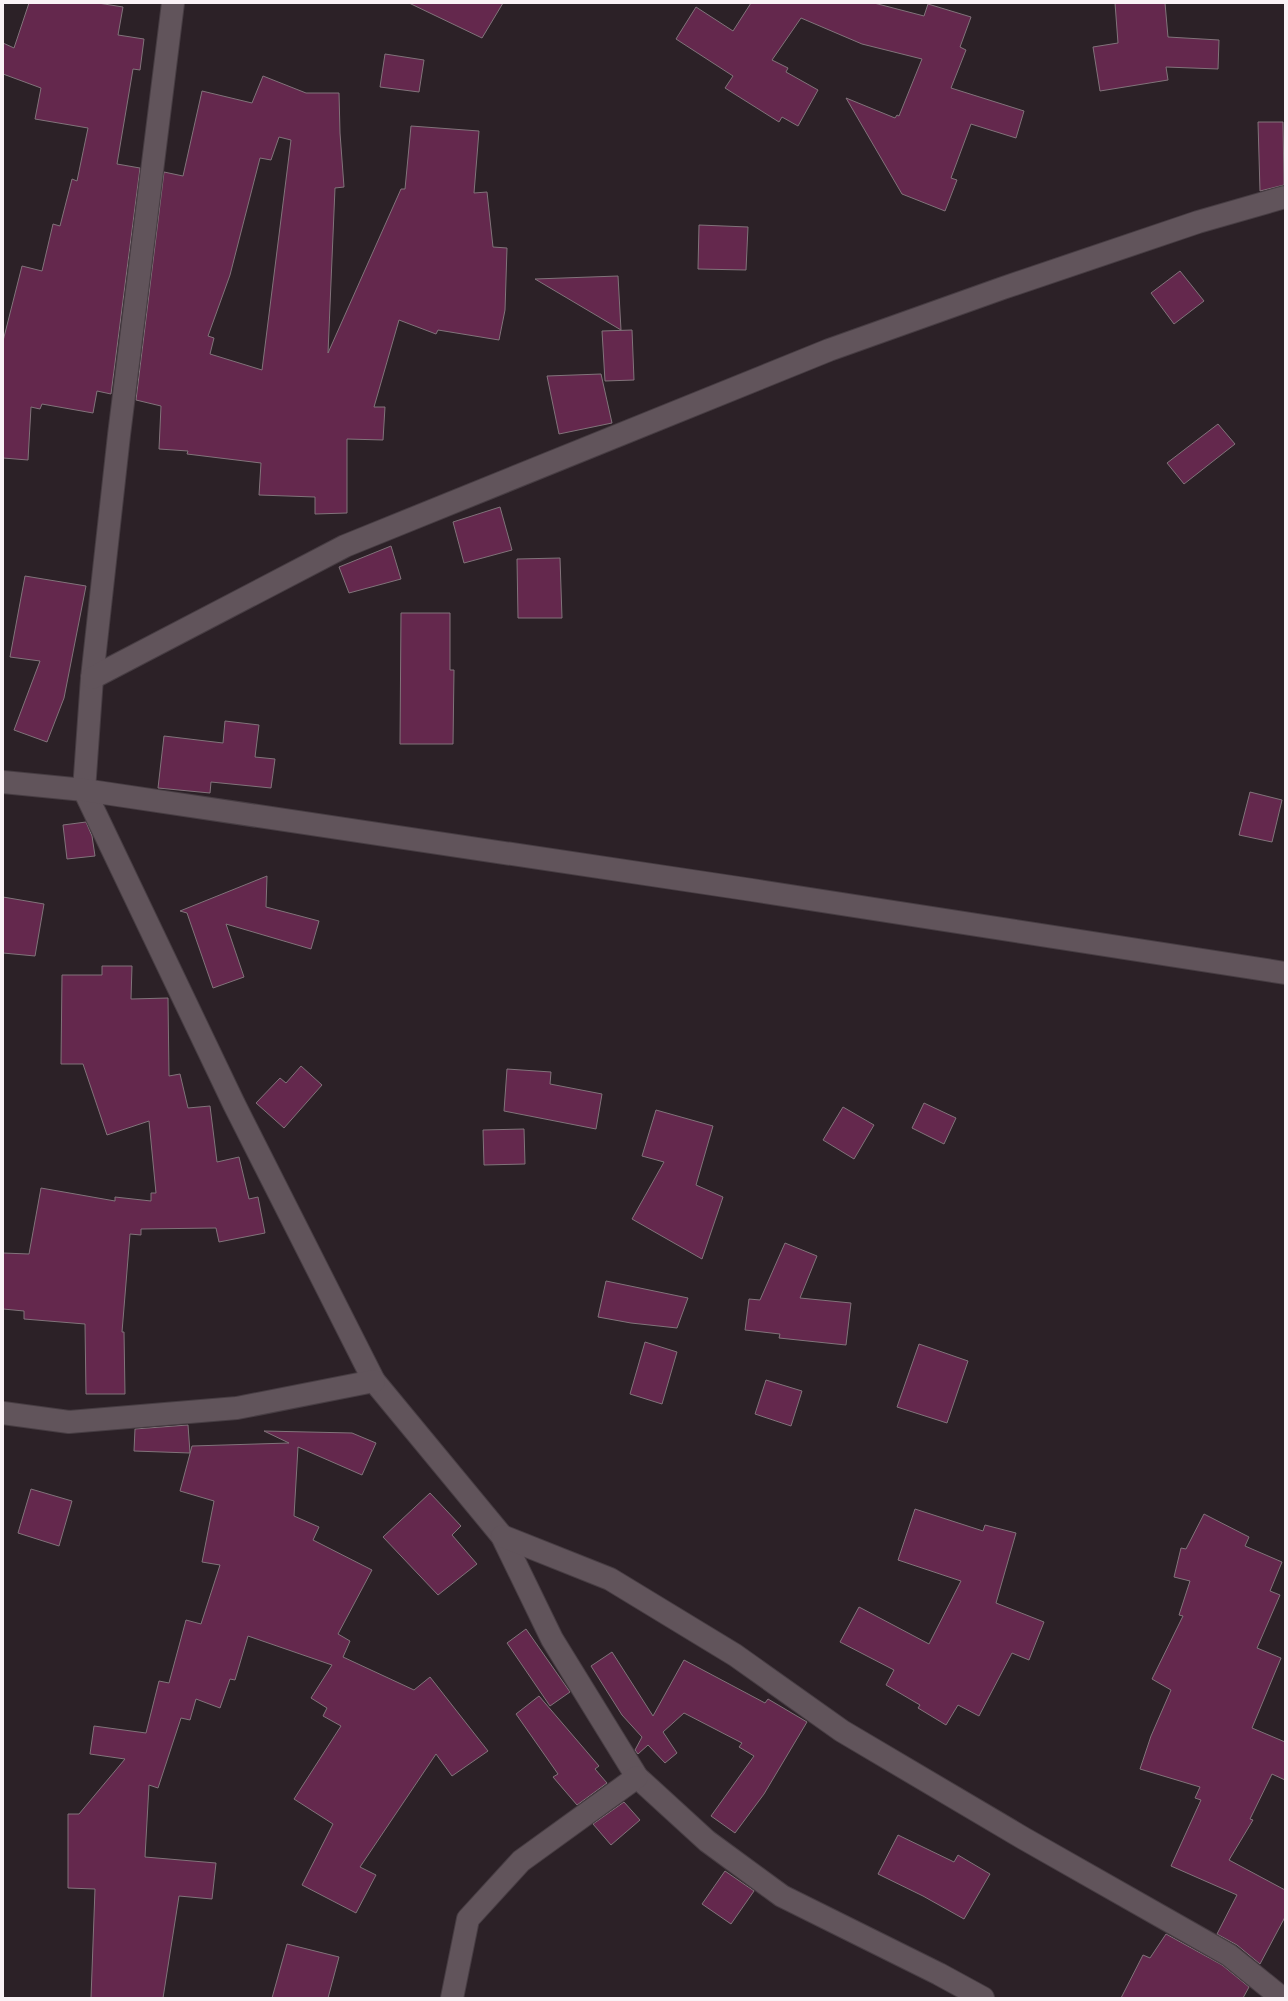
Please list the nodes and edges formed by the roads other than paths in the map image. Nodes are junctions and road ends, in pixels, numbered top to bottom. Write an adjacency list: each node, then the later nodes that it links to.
1 (173, 3): 3 (street)
2 (1285, 197): 3 (street)
3 (92, 678): 5 (street)
4 (3, 782): 5 (street)
5 (84, 790): 6 (street); 7 (street)
6 (1285, 974)
7 (374, 1382): 8 (street); 9 (street)
8 (3, 1413)
9 (502, 1536): 10 (street); 13 (street)
10 (637, 1777): 11 (street); 12 (street)
11 (452, 1998)
12 (983, 1998)
13 (1282, 1998)

